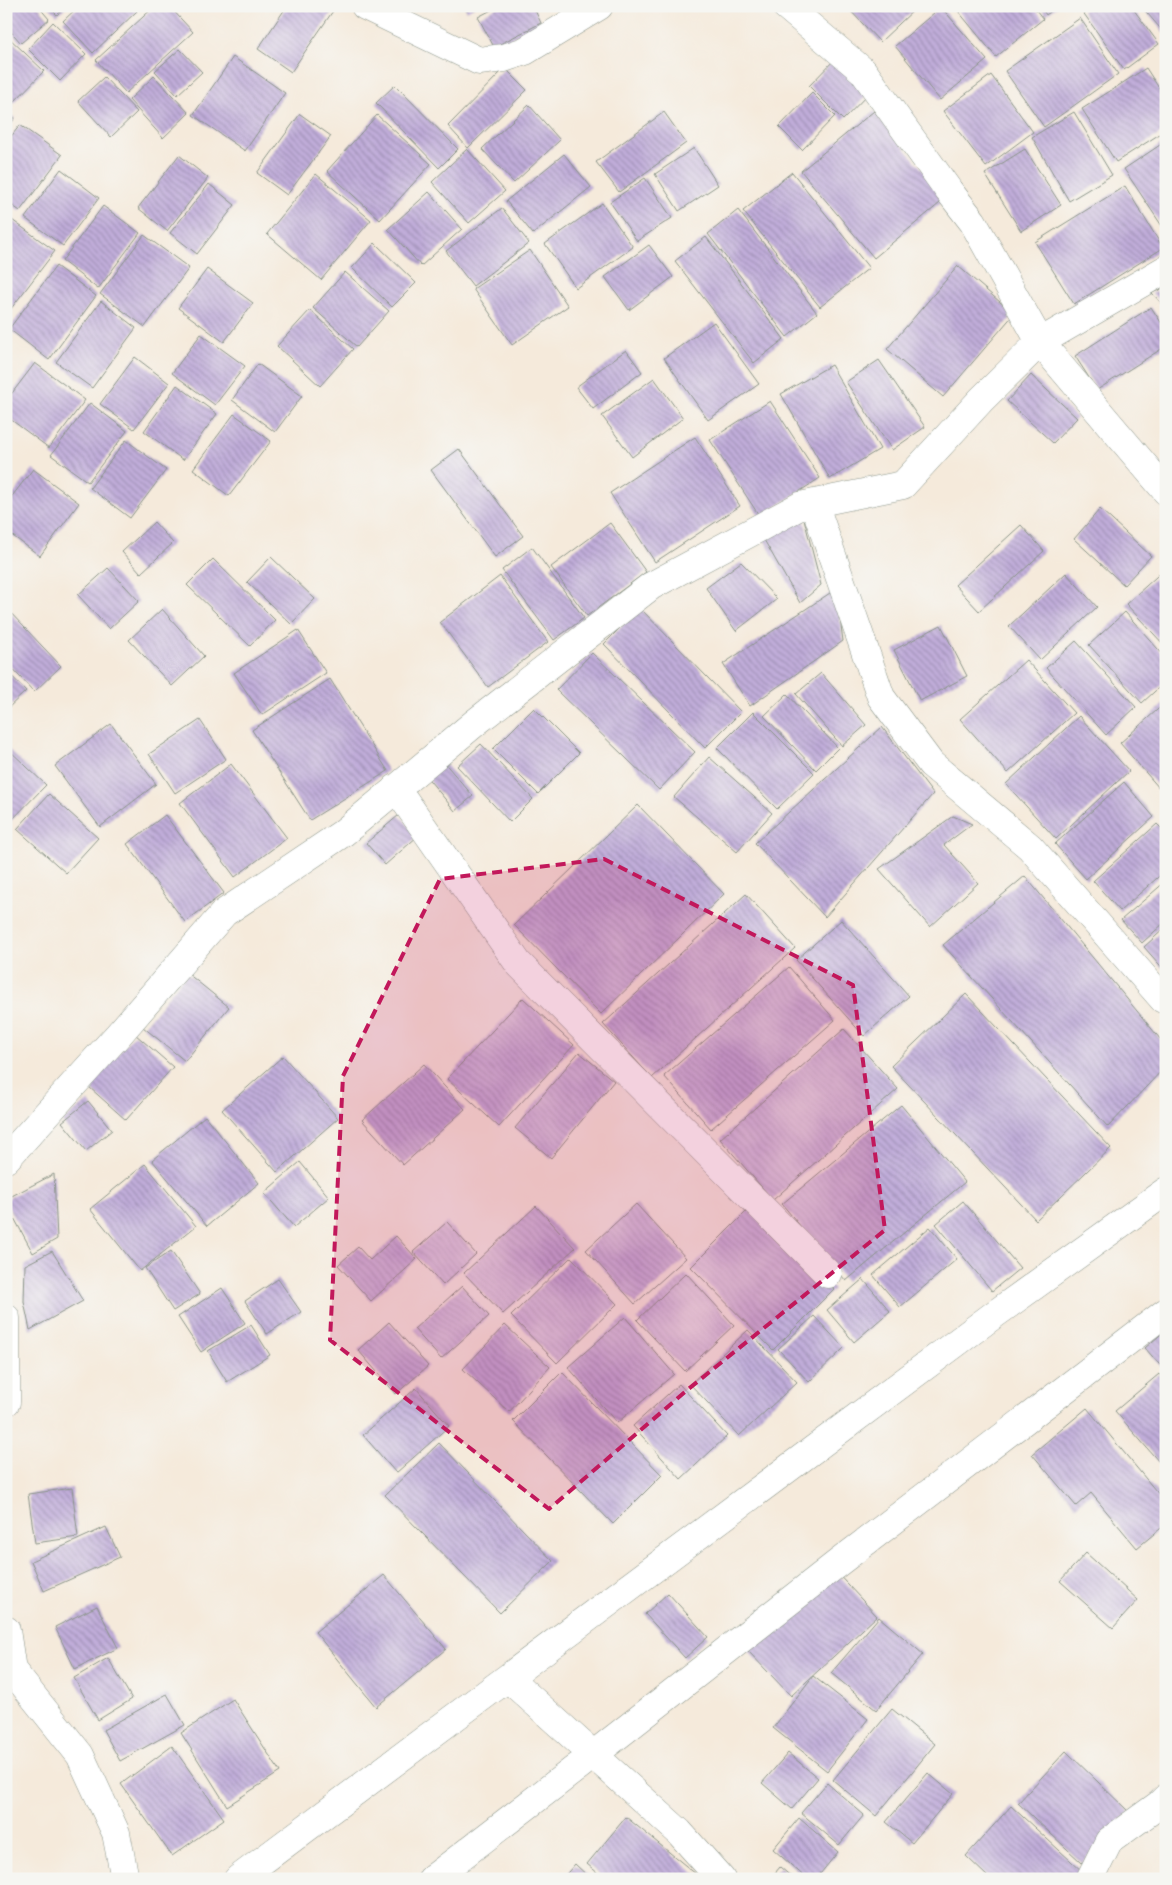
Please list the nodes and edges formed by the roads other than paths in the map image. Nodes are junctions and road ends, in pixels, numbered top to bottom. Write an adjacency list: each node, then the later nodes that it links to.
1 (365, 6): 2 (street)
2 (599, 6)
3 (786, 6): 5 (street)
4 (1166, 269): 5 (street)
5 (1040, 342): 6 (street); 7 (street)
6 (1166, 491)
7 (814, 503): 8 (street); 9 (street)
8 (396, 788): 10 (street); 12 (street)
9 (1163, 999)
10 (6, 1159)
11 (1166, 1191): 17 (street)
12 (828, 1274)
13 (1166, 1312): 18 (street)
14 (6, 1318): 15 (street)
15 (6, 1402)
16 (6, 1630): 20 (street)
17 (508, 1678): 18 (street); 21 (street)
18 (593, 1755): 22 (street); 23 (street)
19 (1164, 1804): 24 (street)
20 (125, 1879)
21 (238, 1879)
22 (432, 1879)
23 (721, 1879)
24 (1090, 1879)

